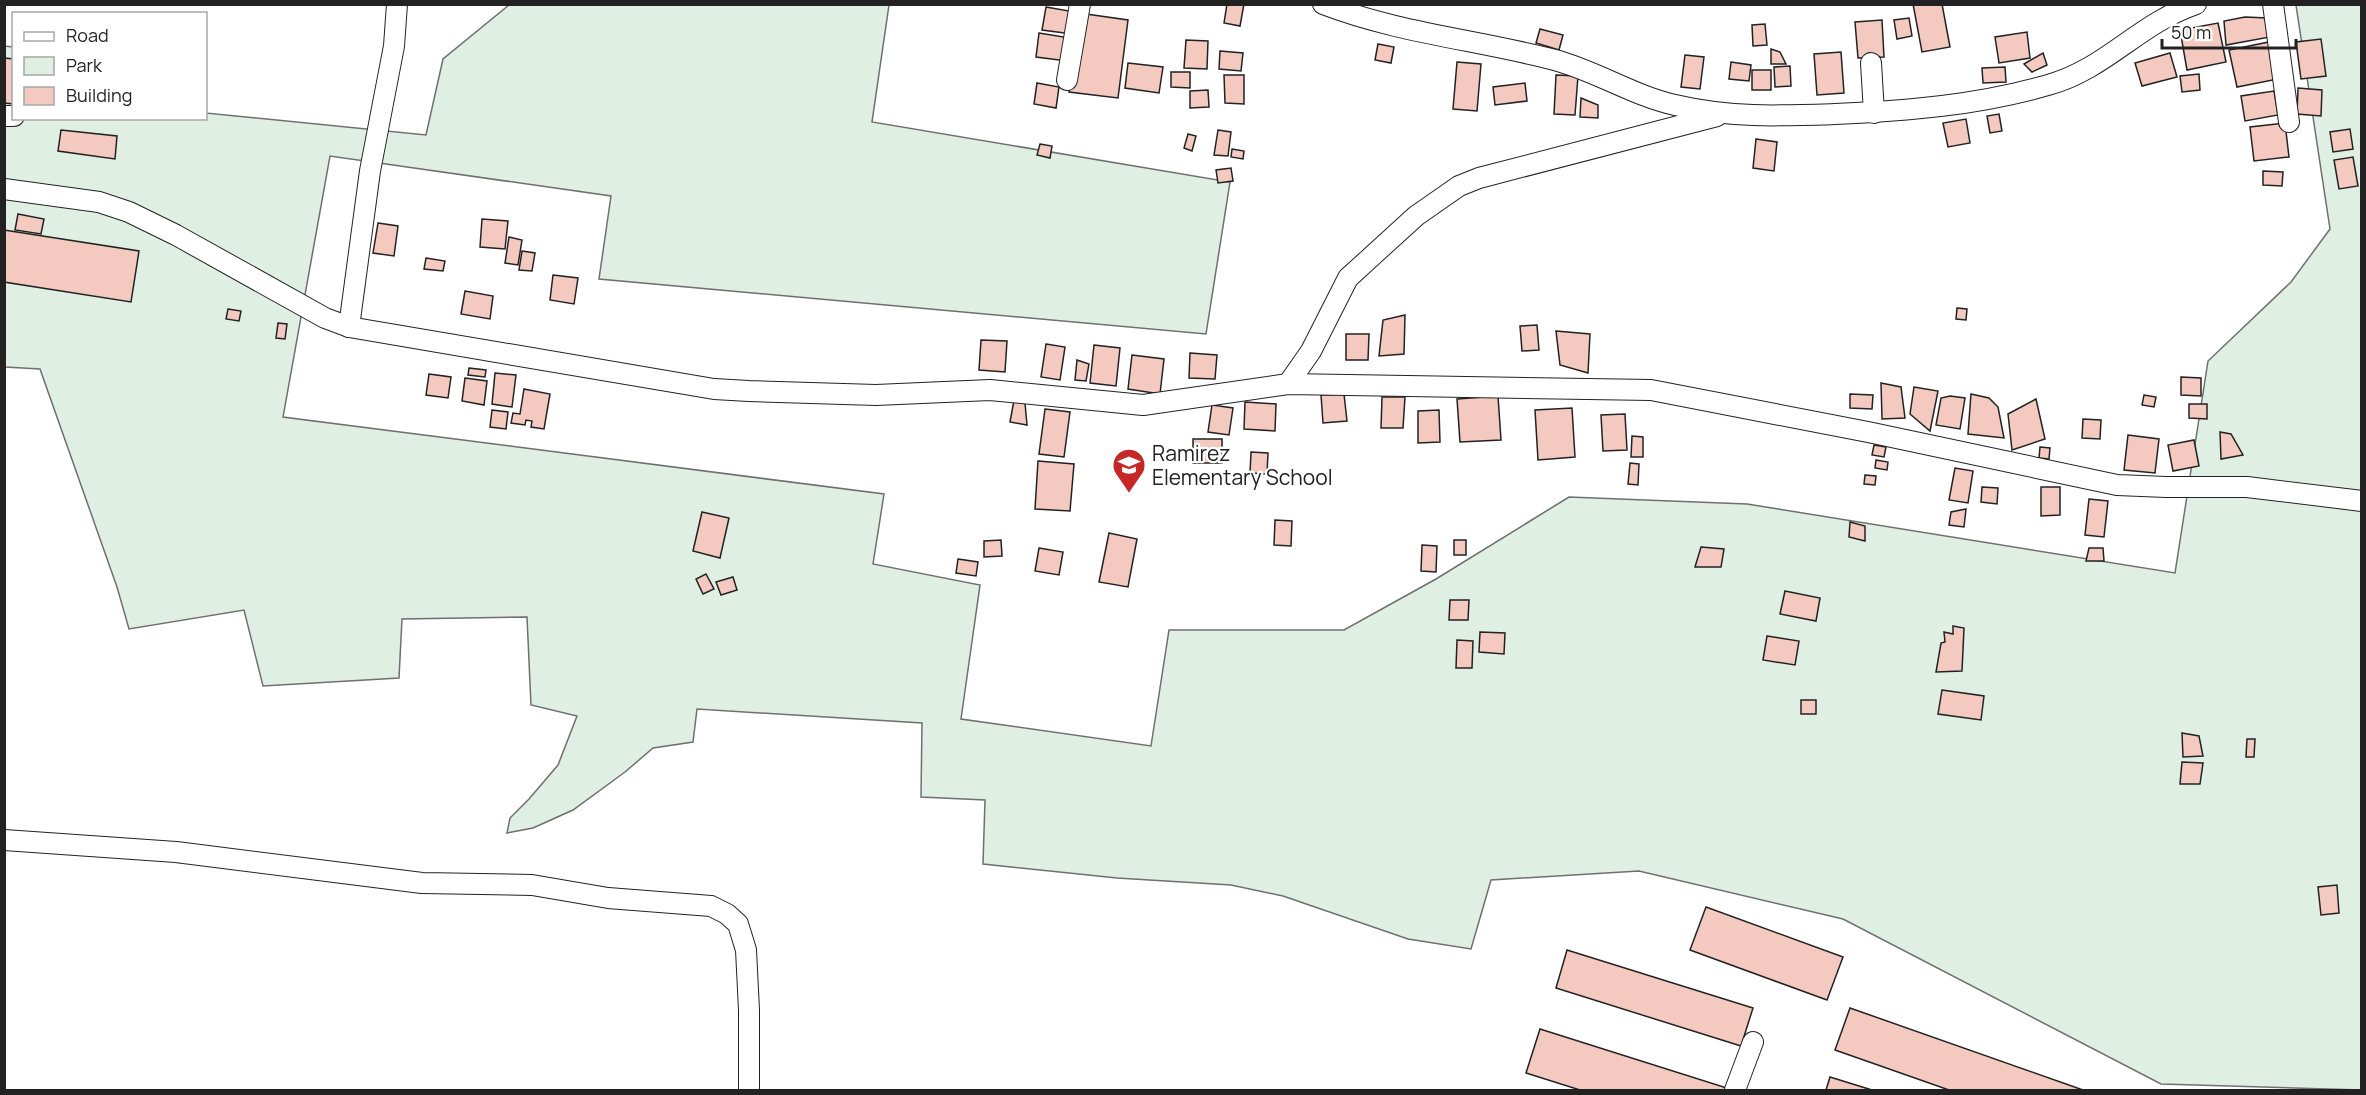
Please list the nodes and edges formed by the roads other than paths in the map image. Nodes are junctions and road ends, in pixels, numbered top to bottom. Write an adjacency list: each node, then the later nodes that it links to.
1 (397, 4): 12 (street)
2 (1080, 4): 7 (street)
3 (1323, 4): 9 (street)
4 (2196, 4): 8 (street)
5 (2273, 4): 10 (street)
6 (1871, 63): 8 (street)
7 (1067, 80)
8 (1874, 112): 9 (street)
9 (1723, 115): 13 (street)
10 (2289, 122)
11 (4, 189): 12 (street)
12 (349, 327): 13 (street)
13 (1288, 384): 14 (street)
14 (2361, 501)
15 (4, 840): 17 (street)
16 (1753, 1042): 18 (street)
17 (749, 1090)
18 (1735, 1090)

